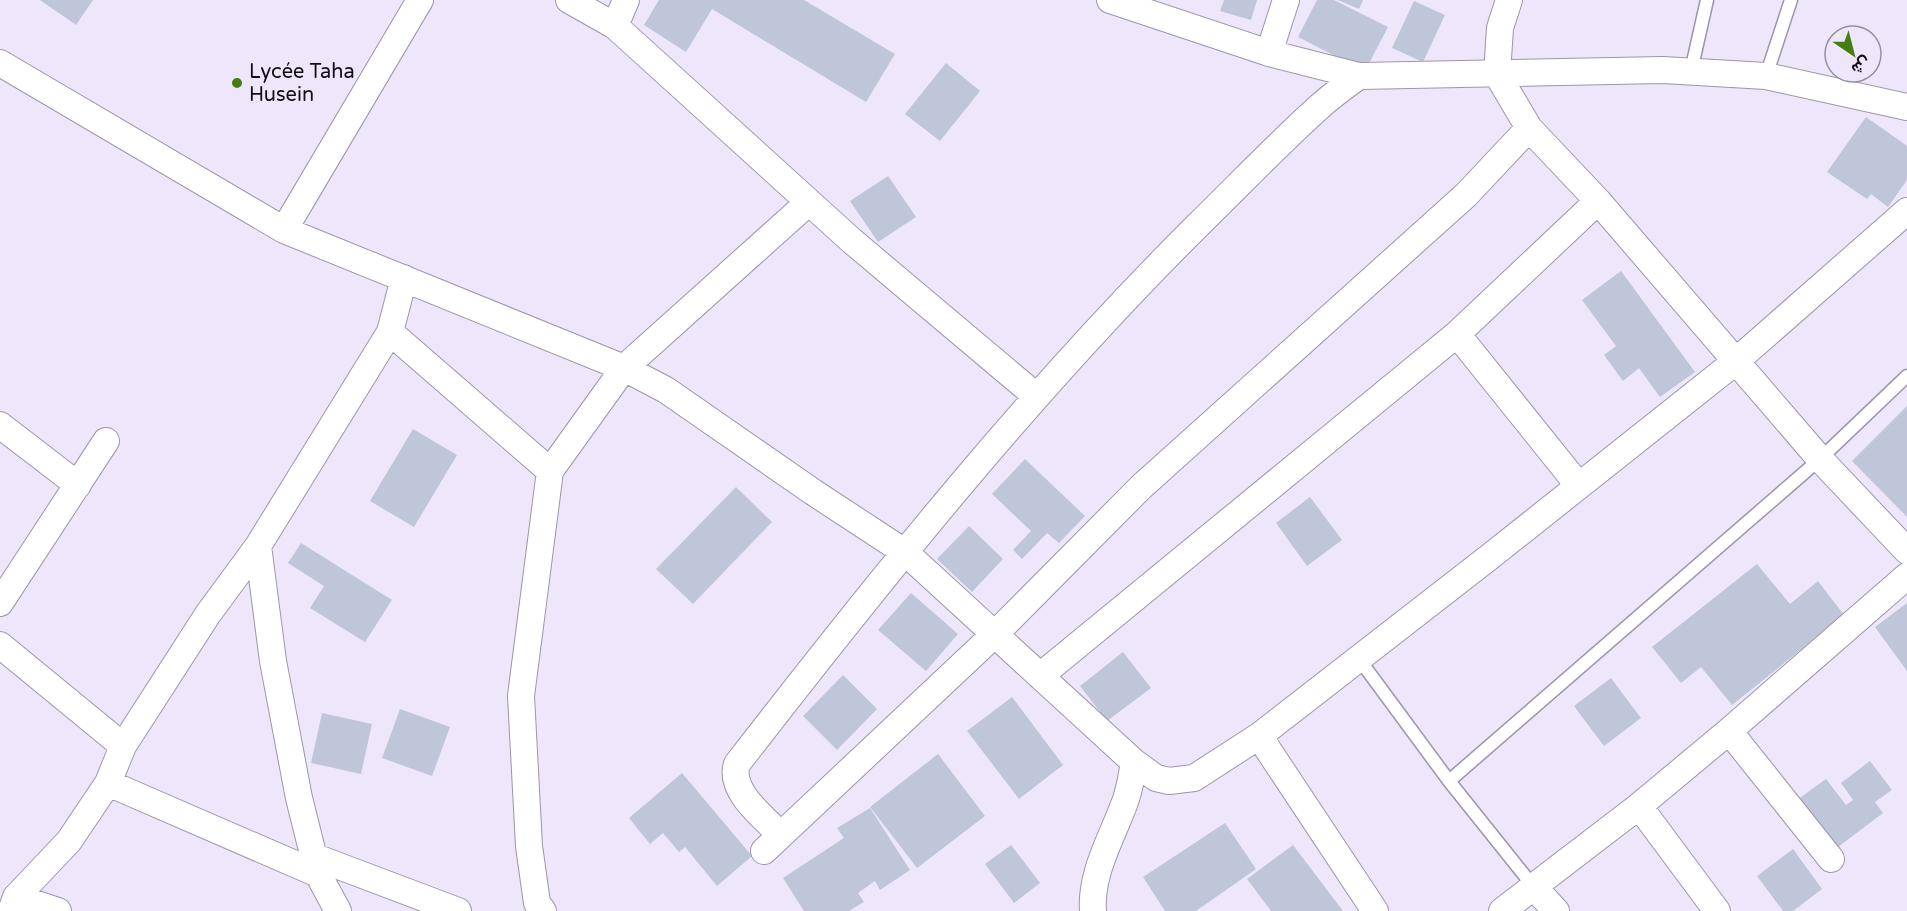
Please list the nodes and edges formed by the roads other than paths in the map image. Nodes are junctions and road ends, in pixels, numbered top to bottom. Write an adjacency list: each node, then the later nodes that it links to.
1 (420, 0): 21 (street)
2 (569, 0): 9 (street)
3 (626, 0): 9 (street)
4 (1110, 0): 10 (street)
5 (1286, 0): 10 (street)
6 (1509, 0): 13 (street)
7 (1707, 0): 12 (lane)
8 (1791, 0): 15 (lane)
9 (615, 26): 19 (street)
10 (1269, 53): 14 (street)
11 (0, 63): 21 (street)
12 (1691, 71): 13 (street); 15 (street)
13 (1497, 74): 14 (street); 17 (street)
14 (1359, 76): 28 (street)
15 (1766, 76): 16 (street)
16 (1907, 107)
17 (1529, 128): 18 (street); 40 (street)
18 (1598, 201): 24 (street); 25 (street)
19 (809, 202): 26 (street); 28 (street)
20 (1907, 211): 25 (street)
21 (284, 230): 22 (street)
22 (404, 278): 23 (street); 26 (street)
23 (390, 332): 32 (street); 35 (street)
24 (1457, 334): 34 (street); 43 (street)
25 (1735, 362): 31 (street); 34 (street)
26 (624, 368): 32 (street); 37 (street)
27 (1907, 376): 31 (lane)
28 (1036, 396): 37 (street)
29 (0, 425): 33 (street)
30 (106, 441): 33 (street)
31 (1820, 459): 36 (street); 48 (lane)
32 (550, 471): 55 (street)
33 (78, 485): 39 (street)
34 (1579, 486): 42 (street)
35 (258, 546): 46 (street); 52 (street)
36 (1907, 551)
37 (906, 553): 40 (street); 40 (street)
38 (1907, 576): 44 (street)
39 (2, 594)
40 (996, 633): 43 (street)
41 (0, 645): 46 (street)
42 (1359, 659): 45 (street); 48 (lane)
43 (1041, 676): 47 (street)
44 (1730, 731): 50 (street); 51 (street)
45 (1259, 735): 47 (street); 60 (street)
46 (123, 746): 49 (street)
47 (1134, 762): 59 (street)
48 (1449, 782): 53 (lane)
49 (108, 783): 52 (street); 54 (street)
50 (1639, 806): 53 (street); 63 (street)
51 (1831, 859)
52 (316, 866): 57 (street); 58 (street)
53 (1533, 886): 61 (street); 62 (street)
54 (13, 904): 56 (street)
55 (536, 908)
56 (58, 911)
57 (338, 911)
58 (458, 911)
59 (1093, 911)
60 (1375, 911)
61 (1502, 911)
62 (1556, 911)
63 (1717, 911)

